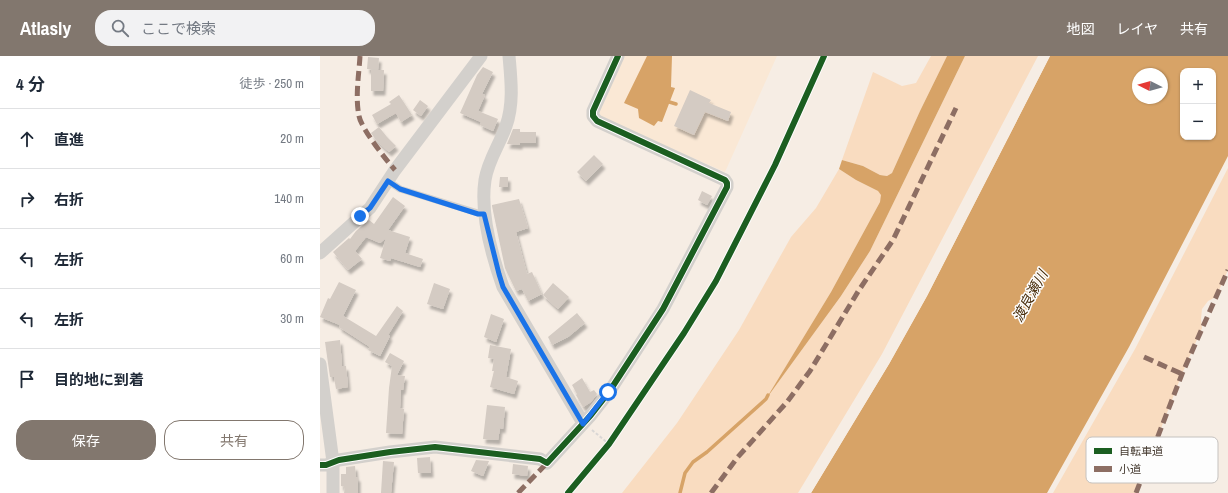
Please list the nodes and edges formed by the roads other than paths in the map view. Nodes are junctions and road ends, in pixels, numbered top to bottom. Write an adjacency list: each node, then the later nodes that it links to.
1 (481, 56): 4 (street)
2 (509, 56): 5 (street)
3 (618, 56): 8 (street)
4 (388, 181): 5 (lane); 6 (street)
5 (484, 214): 8 (street)
6 (320, 253)
7 (320, 364): 9 (street)
8 (583, 424): 9 (street)
9 (333, 462): 10 (street); 11 (street)
10 (320, 465)
11 (333, 493)

